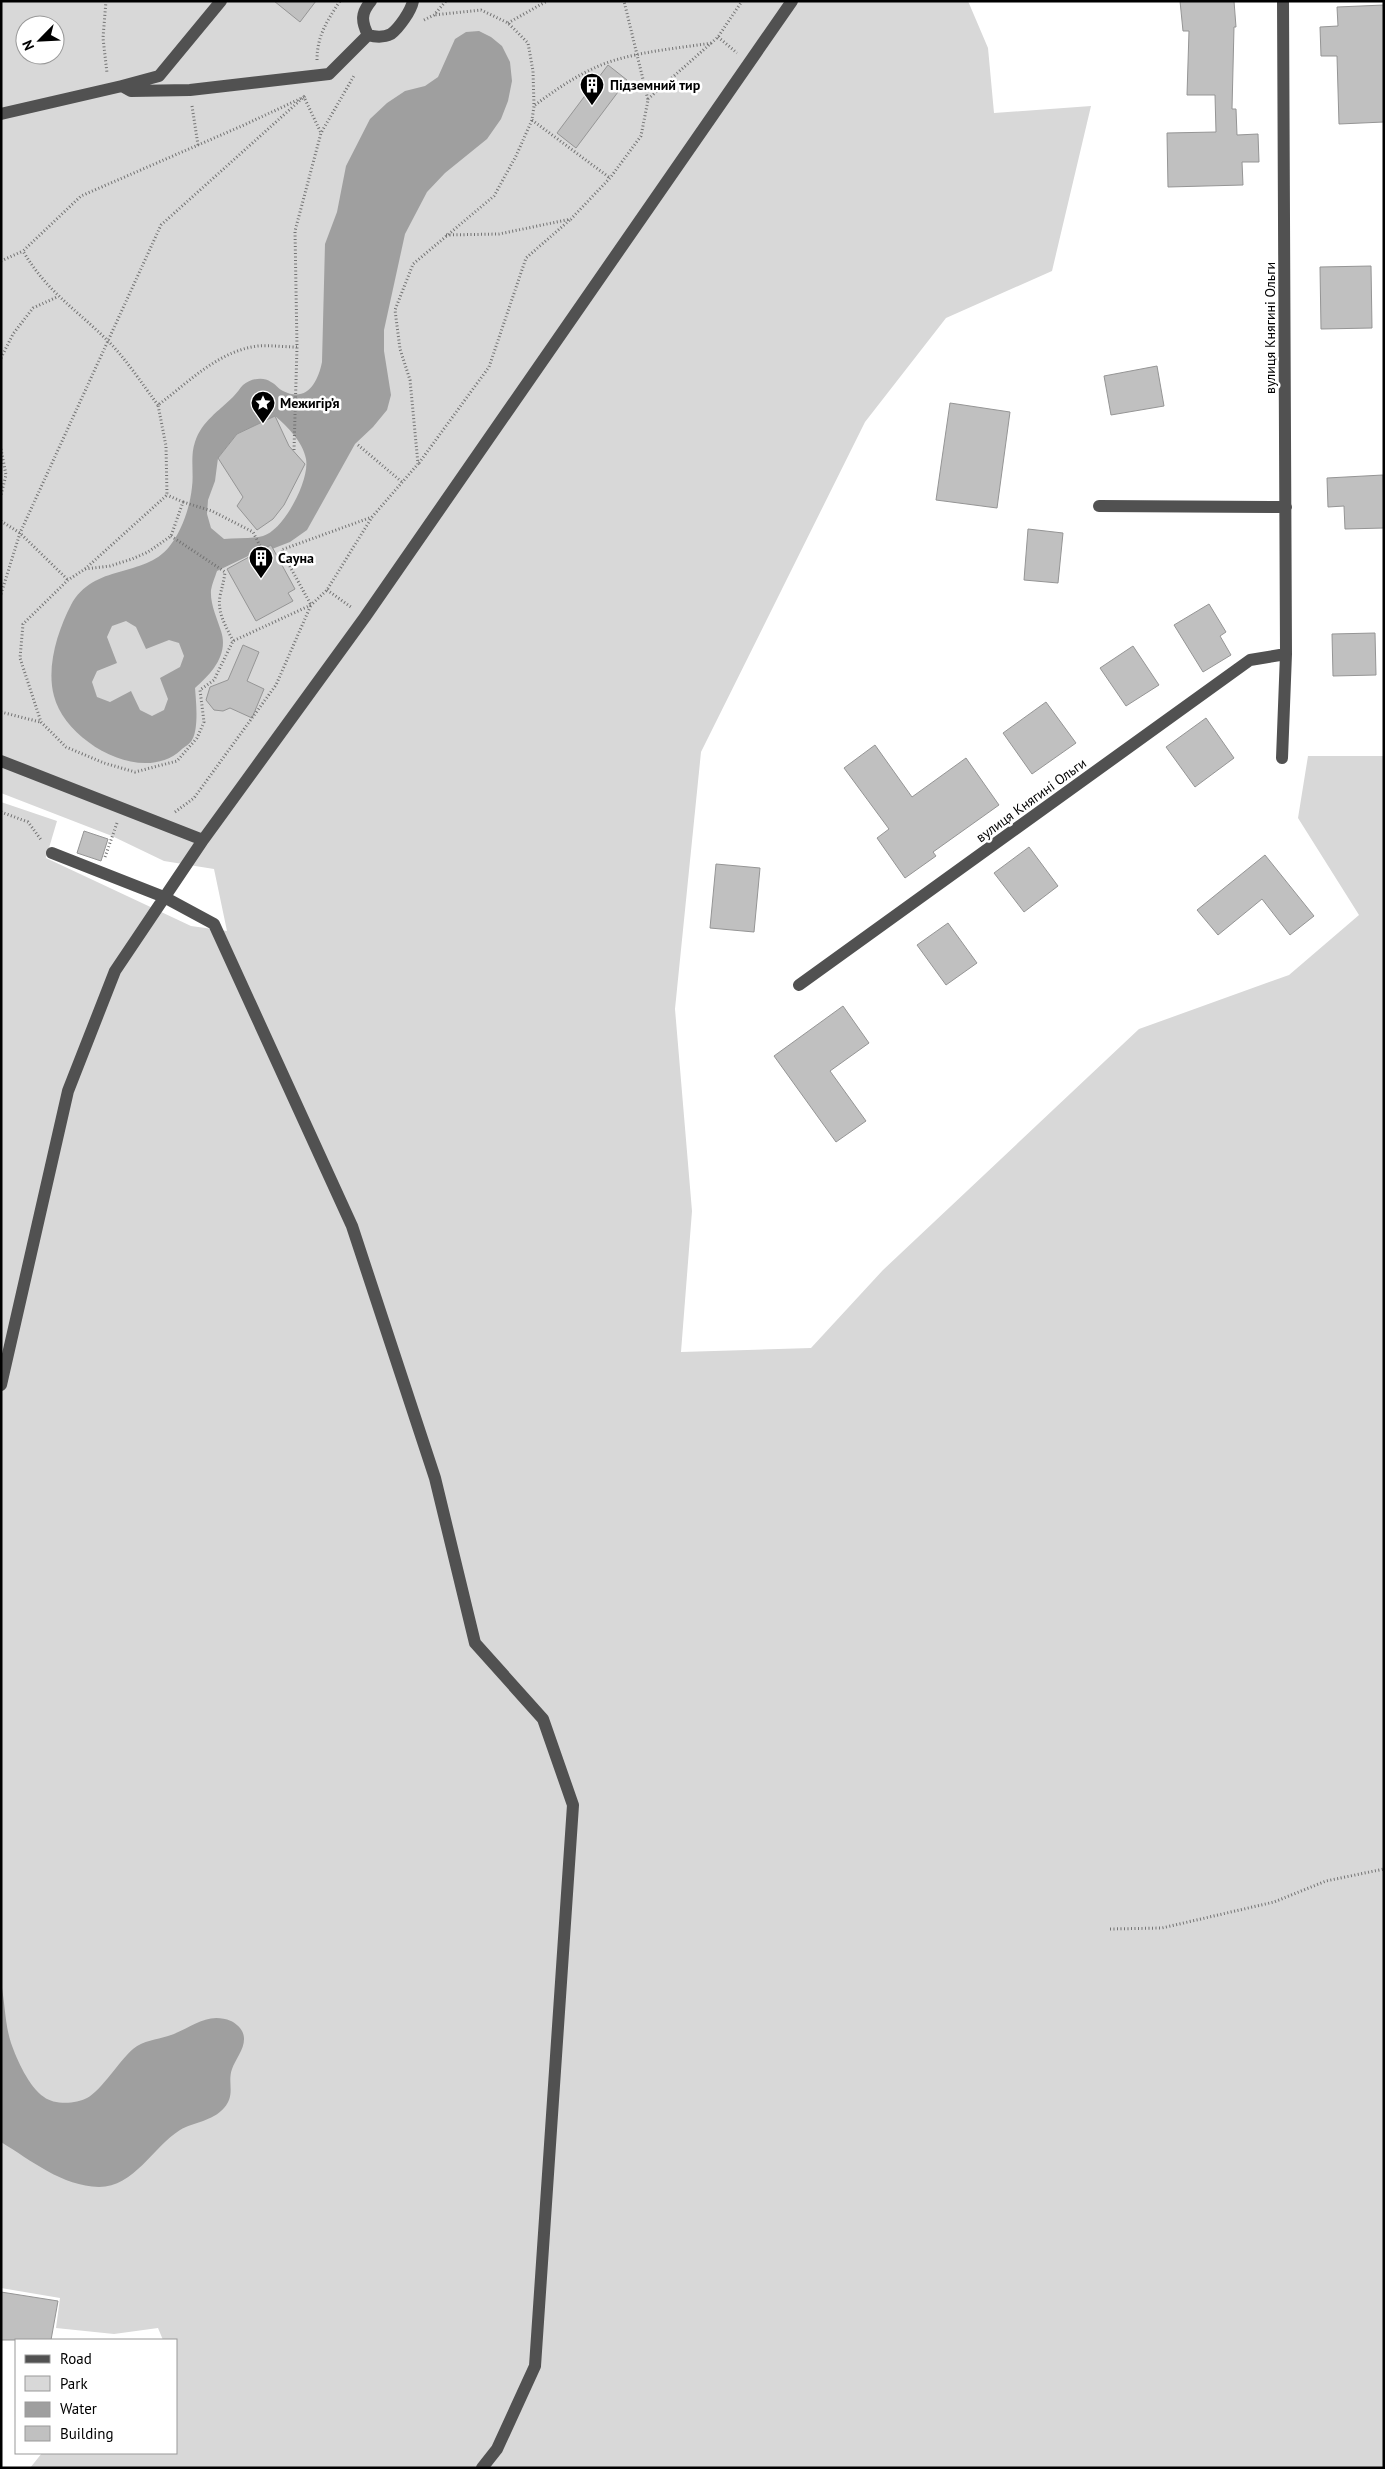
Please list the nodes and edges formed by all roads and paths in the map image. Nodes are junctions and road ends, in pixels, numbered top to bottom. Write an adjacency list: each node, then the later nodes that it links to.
1 (106, 1): 23 (path)
2 (221, 1): 22 (street)
3 (340, 1): 21 (path)
4 (371, 1): 15 (street)
5 (413, 1): 15 (street)
6 (446, 1): 12 (path)
7 (547, 1): 14 (path)
8 (624, 1): 18 (path)
9 (742, 1): 16 (path)
10 (792, 1): 19 (street)
11 (1283, 1): 51 (street, вулиця Княгині Ольги)
12 (434, 15): 13 (path); 14 (path)
13 (421, 22)
14 (508, 23): 27 (path)
15 (368, 35): 21 (street)
16 (718, 37): 17 (path); 19 (path)
17 (712, 43): 18 (path); 26 (path)
18 (638, 54): 26 (path); 27 (path)
19 (749, 63): 62 (street)
20 (358, 69): 30 (path)
21 (317, 76): 24 (street)
22 (122, 86): 23 (street); 24 (street)
23 (109, 90): 28 (street)
24 (190, 90): 31 (path)
25 (304, 97): 30 (path); 31 (path); 38 (path)
26 (648, 100): 32 (path)
27 (534, 106): 29 (path)
28 (1, 114)
29 (532, 120): 32 (path); 34 (path)
30 (322, 133): 39 (path)
31 (198, 145): 35 (path)
32 (610, 178): 33 (path)
33 (571, 219): 34 (path); 45 (path)
34 (446, 235): 45 (path)
35 (24, 252): 36 (path); 37 (path)
36 (2, 259)
37 (57, 297): 38 (path); 40 (path)
38 (109, 342): 41 (path); 54 (path)
39 (297, 347): 41 (path); 44 (path)
40 (1, 358)
41 (158, 405): 48 (path)
42 (358, 445): 46 (path)
43 (1, 449): 47 (path)
44 (294, 450)
45 (418, 464): 46 (path)
46 (402, 482): 52 (path)
47 (1, 495)
48 (168, 495): 49 (path); 57 (path)
49 (183, 502): 55 (path); 56 (path)
50 (1099, 506): 51 (street)
51 (1286, 507): 64 (street, вулиця Княгині Ольги)
52 (372, 517): 59 (path); 61 (path)
53 (1, 521): 54 (path)
54 (20, 533): 58 (path); 60 (path)
55 (171, 536): 57 (path); 63 (path)
56 (261, 548)
57 (85, 569): 58 (path)
58 (68, 580): 66 (path)
59 (327, 590): 61 (path); 62 (path)
60 (1, 594)
61 (311, 605): 63 (path); 71 (path)
62 (366, 617): 72 (street)
63 (233, 641): 66 (path)
64 (1286, 654): 67 (street, вулиця Княгині Ольги); 76 (street, вулиця Княгині Ольги)
65 (1, 712): 66 (path)
66 (41, 722)
67 (1282, 758)
68 (1, 762): 69 (street)
69 (122, 808): 71 (street); 74 (path)
70 (1, 812): 73 (path)
71 (159, 823): 72 (street)
72 (203, 840): 75 (street)
73 (52, 853): 74 (street)
74 (99, 873): 75 (street)
75 (164, 897): 77 (street); 80 (street)
76 (799, 985)
77 (1, 1385)
78 (1384, 1869): 79 (path)
79 (1110, 1929)
80 (482, 2468)

